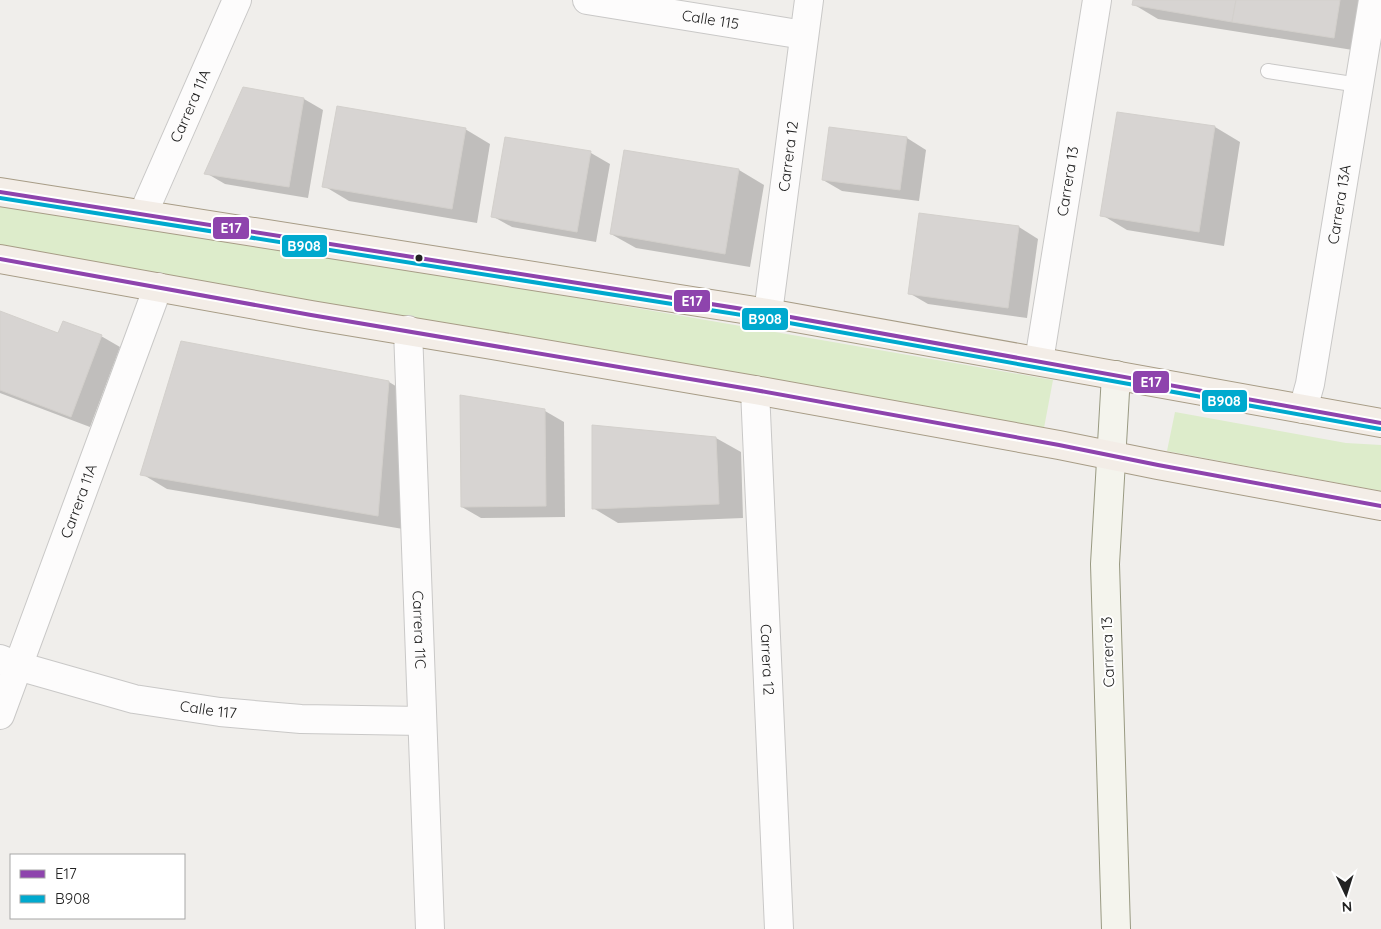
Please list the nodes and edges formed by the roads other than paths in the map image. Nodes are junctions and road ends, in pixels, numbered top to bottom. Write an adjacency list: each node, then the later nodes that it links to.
1 (237, 0): 10 (street, Carrera 11A)
2 (587, 0): 6 (street, Calle 115)
3 (809, 0): 6 (street, Carrera 12)
4 (1097, 0): 15 (street, Carrera 13)
5 (1374, 0): 8 (street, Carrera 13A)
6 (804, 35): 13 (street, Carrera 12)
7 (1268, 71): 8 (lane)
8 (1360, 85): 18 (street, Carrera 13A)
9 (0, 192): 10 (main road)
10 (143, 214): 13 (main road)
11 (1, 261): 12 (main road)
12 (158, 287): 14 (main road); 22 (street, Carrera 11A)
13 (768, 313): 15 (main road)
14 (408, 330): 17 (main road); 24 (street, Carrera 11C)
15 (1039, 361): 16 (main road)
16 (1116, 375): 18 (main road); 20 (street, Carrera 13)
17 (756, 390): 20 (main road); 26 (street, Carrera 12)
18 (1303, 409): 19 (main road)
19 (1381, 423)
20 (1111, 456): 21 (main road); 27 (street, Carrera 13)
21 (1381, 506)
22 (9, 662): 23 (street, Carrera 11A); 24 (street, Calle 117)
23 (0, 715)
24 (422, 721): 25 (street, Carrera 11C)
25 (430, 929)
26 (779, 929)
27 (1116, 929)

